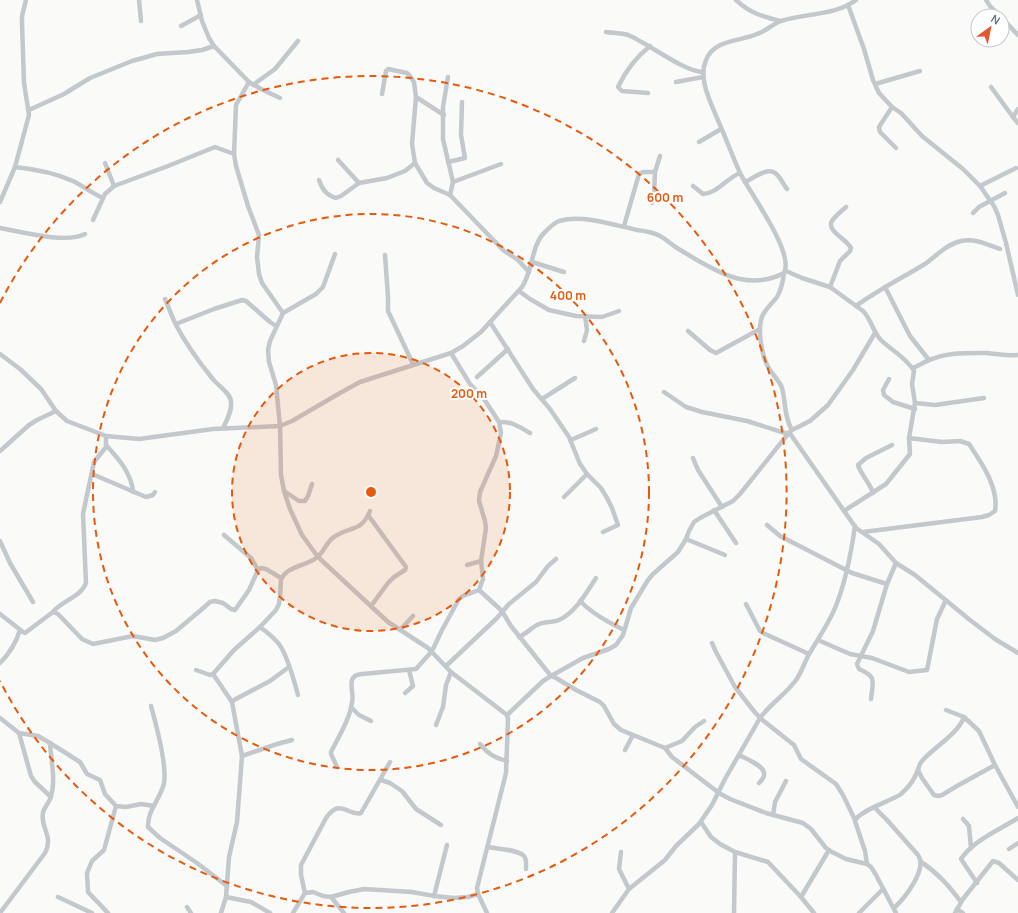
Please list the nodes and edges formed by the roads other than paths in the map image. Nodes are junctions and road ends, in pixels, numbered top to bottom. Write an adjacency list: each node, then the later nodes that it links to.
1 (26, 0): 33 (street)
2 (138, 0): 10 (street)
3 (197, 0): 9 (street)
4 (736, 0): 11 (street)
5 (856, 0): 7 (street)
6 (986, 0): 8 (street)
7 (848, 6): 11 (street); 24 (street)
8 (992, 8)
9 (201, 15): 12 (street); 17 (street)
10 (141, 21)
11 (780, 21): 20 (street)
12 (181, 26)
13 (1010, 27): 15 (street)
14 (606, 32): 18 (street)
15 (1018, 35)
16 (298, 41): 23 (street)
17 (214, 46): 23 (street); 33 (street)
18 (650, 46): 20 (street); 26 (street)
19 (920, 71): 24 (street)
20 (703, 74): 22 (street); 37 (street)
21 (448, 77): 34 (street)
22 (676, 82)
23 (251, 83): 29 (street); 40 (street)
24 (875, 84): 31 (street)
25 (991, 87): 35 (street)
26 (648, 93)
27 (382, 94): 28 (street)
28 (416, 97): 34 (street); 45 (street)
29 (280, 98)
30 (462, 102): 43 (street)
31 (892, 107): 39 (street); 57 (street)
32 (1018, 109): 35 (street)
33 (29, 110): 47 (street)
34 (444, 115): 43 (street)
35 (1013, 117): 36 (street)
36 (1018, 124)
37 (721, 129): 38 (street); 50 (street)
38 (699, 142)
39 (896, 148)
40 (234, 154): 55 (street); 85 (street)
41 (660, 156): 49 (street)
42 (338, 160): 54 (street)
43 (448, 162): 52 (street)
44 (105, 163): 55 (street)
45 (415, 163): 54 (street); 60 (street)
46 (501, 164): 52 (street)
47 (15, 167): 61 (street); 63 (street)
48 (1016, 168): 57 (street)
49 (655, 172): 64 (street); 68 (street)
50 (740, 173): 53 (street); 56 (street)
51 (319, 180): 54 (street)
52 (453, 182): 60 (street)
53 (745, 182): 58 (street); 77 (street)
54 (359, 183)
55 (114, 186): 61 (street)
56 (693, 186)
57 (980, 186): 62 (street)
58 (787, 189)
59 (1005, 193): 62 (street)
60 (450, 195): 75 (street)
61 (102, 198): 67 (street)
62 (991, 201): 66 (street); 81 (street)
63 (0, 202)
64 (652, 203)
65 (846, 208): 78 (street)
66 (973, 213)
67 (93, 220)
68 (624, 226): 74 (street); 77 (street)
69 (0, 228): 70 (street)
70 (85, 234)
71 (1000, 249): 79 (street)
72 (335, 254): 85 (street)
73 (385, 255): 99 (street)
74 (532, 262): 75 (street); 76 (street)
75 (529, 272): 80 (street)
76 (564, 272)
77 (785, 272): 78 (street); 90 (street)
78 (830, 287): 83 (street)
79 (885, 287): 83 (street); 98 (street)
80 (520, 291): 86 (street); 87 (street)
81 (1018, 295)
82 (165, 300): 88 (street)
83 (856, 306): 92 (street)
84 (619, 311): 86 (street)
85 (283, 313): 89 (street)
86 (584, 316): 93 (street)
87 (490, 322): 94 (street); 95 (street)
88 (176, 324): 89 (street); 111 (street)
89 (276, 326): 110 (street)
90 (760, 329): 91 (street); 113 (street)
91 (688, 331)
92 (875, 333): 100 (street); 113 (street)
93 (584, 340)
94 (508, 349): 101 (street); 106 (street)
95 (451, 353): 99 (street); 109 (street)
96 (0, 354): 108 (street)
97 (1018, 355): 98 (street)
98 (929, 360): 100 (street)
99 (413, 364): 110 (street)
100 (913, 368): 107 (street)
101 (477, 377)
102 (575, 378): 106 (street)
103 (889, 379): 107 (street)
104 (664, 392): 113 (street)
105 (984, 398): 107 (street)
106 (542, 399): 117 (street)
107 (915, 406): 116 (street)
108 (56, 411): 115 (street); 120 (street)
109 (499, 422): 114 (street); 144 (street)
110 (280, 426): 111 (street); 125 (street)
111 (223, 428): 115 (street)
112 (596, 430): 117 (street)
113 (790, 432): 130 (street); 132 (street)
114 (530, 433)
115 (106, 436): 118 (street)
116 (909, 438): 128 (street); 136 (street)
117 (571, 440): 123 (street)
118 (106, 445): 122 (street); 126 (street)
119 (892, 445): 128 (street)
120 (0, 451)
121 (693, 458): 130 (street)
122 (92, 474): 126 (street); 159 (street)
123 (587, 474): 129 (street); 135 (street)
124 (312, 484): 125 (street)
125 (284, 491): 142 (street)
126 (133, 492): 127 (street)
127 (155, 492)
128 (873, 493): 132 (street)
129 (564, 497)
130 (722, 507): 131 (street)
131 (714, 510): 138 (street); 140 (street)
132 (844, 511): 134 (street)
133 (767, 525): 148 (street)
134 (854, 526): 136 (street); 148 (street)
135 (603, 532)
136 (863, 532): 145 (street)
137 (224, 535): 147 (street)
138 (686, 539): 141 (street); 165 (street)
139 (0, 541): 155 (street)
140 (736, 543)
141 (725, 555)
142 (318, 557): 149 (street); 157 (street); 157 (street)
143 (556, 559): 158 (street)
144 (481, 561): 146 (street); 152 (street)
145 (896, 563): 151 (street); 153 (street)
146 (467, 565)
147 (258, 570): 149 (street); 159 (street)
148 (847, 570): 151 (street); 167 (street)
149 (281, 578): 162 (street)
150 (596, 578): 154 (street)
151 (887, 584): 172 (street)
152 (479, 590): 158 (street); 169 (street)
153 (946, 600): 170 (street); 172 (street)
154 (580, 601): 165 (street); 166 (street)
155 (33, 602)
156 (746, 604): 171 (street)
157 (371, 606): 164 (street)
158 (502, 611): 166 (street); 174 (street)
159 (53, 612): 163 (street)
160 (0, 614): 163 (street)
161 (413, 616): 164 (street)
162 (260, 627): 175 (street); 179 (street)
163 (20, 630): 173 (street)
164 (400, 630): 169 (street)
165 (624, 630): 180 (street)
166 (519, 637): 180 (street)
167 (818, 640): 171 (street); 172 (street)
168 (712, 643): 191 (street)
169 (432, 651): 174 (street); 177 (street)
170 (1018, 653)
171 (809, 654): 191 (street)
172 (862, 655): 183 (street)
173 (0, 663)
174 (446, 666): 178 (street)
175 (289, 667): 182 (street); 184 (street)
176 (196, 670): 179 (street)
177 (409, 670): 181 (street); 186 (street)
178 (451, 672): 188 (street); 194 (street)
179 (214, 674): 184 (street)
180 (551, 676): 188 (street); 196 (street)
181 (405, 693)
182 (298, 694)
183 (871, 699)
184 (232, 702): 203 (street)
185 (151, 706): 215 (street)
186 (351, 707): 192 (street); 207 (street)
187 (946, 710): 189 (street)
188 (507, 715): 204 (street)
189 (964, 717): 206 (street); 208 (street)
190 (0, 718): 195 (street)
191 (760, 718): 202 (street); 221 (street)
192 (371, 721)
193 (704, 721): 200 (street)
194 (436, 725)
195 (19, 733): 198 (street); 213 (street)
196 (633, 736): 200 (street); 201 (street)
197 (292, 740): 203 (street)
198 (50, 743): 213 (street); 214 (street)
199 (480, 744): 204 (street)
200 (665, 748): 212 (street)
201 (625, 750)
202 (739, 755): 211 (street); 212 (street)
203 (242, 756): 237 (street)
204 (507, 761): 226 (street)
205 (390, 762): 209 (street)
206 (995, 765): 208 (street); 216 (street)
207 (337, 767)
208 (918, 770): 217 (street)
209 (381, 780): 223 (street); 240 (street)
210 (786, 781): 218 (street)
211 (759, 783)
212 (719, 793): 218 (street); 222 (street)
213 (51, 797): 251 (street)
214 (116, 806): 215 (street); 253 (street)
215 (154, 806): 237 (street)
216 (1018, 807)
217 (874, 808): 221 (street); 232 (street)
218 (773, 815): 229 (street)
219 (1018, 818): 227 (street)
220 (964, 819): 227 (street)
221 (855, 820): 233 (street)
222 (701, 822): 231 (street); 238 (street)
223 (441, 825)
224 (1018, 843): 228 (street)
225 (447, 845): 242 (street)
226 (488, 847): 234 (street); 241 (street)
227 (971, 848): 236 (street)
228 (1009, 849)
229 (829, 850): 233 (street); 246 (street)
230 (621, 852): 238 (street)
231 (735, 852): 246 (street); 261 (street)
232 (921, 862): 247 (street); 249 (street)
233 (867, 864): 239 (street)
234 (526, 869)
235 (1018, 880): 236 (street)
236 (977, 883): 247 (street)
237 (227, 886): 244 (street)
238 (629, 889): 260 (street)
239 (883, 889): 249 (street); 263 (street)
240 (305, 893): 245 (street); 257 (street)
241 (478, 894): 242 (street); 259 (street)
242 (434, 896): 245 (street)
243 (58, 897): 252 (street)
244 (226, 897): 255 (street); 256 (street)
245 (331, 897): 258 (street)
246 (801, 897): 262 (street)
247 (961, 902): 250 (street)
248 (187, 907): 254 (street)
249 (895, 911)
250 (956, 911): 264 (street)
251 (0, 913)
252 (92, 913)
253 (108, 913)
254 (191, 913)
255 (221, 913)
256 (270, 913)
257 (293, 913)
258 (344, 913)
259 (487, 913)
260 (612, 913)
261 (734, 913)
262 (814, 913)
263 (859, 913)
264 (963, 913)

